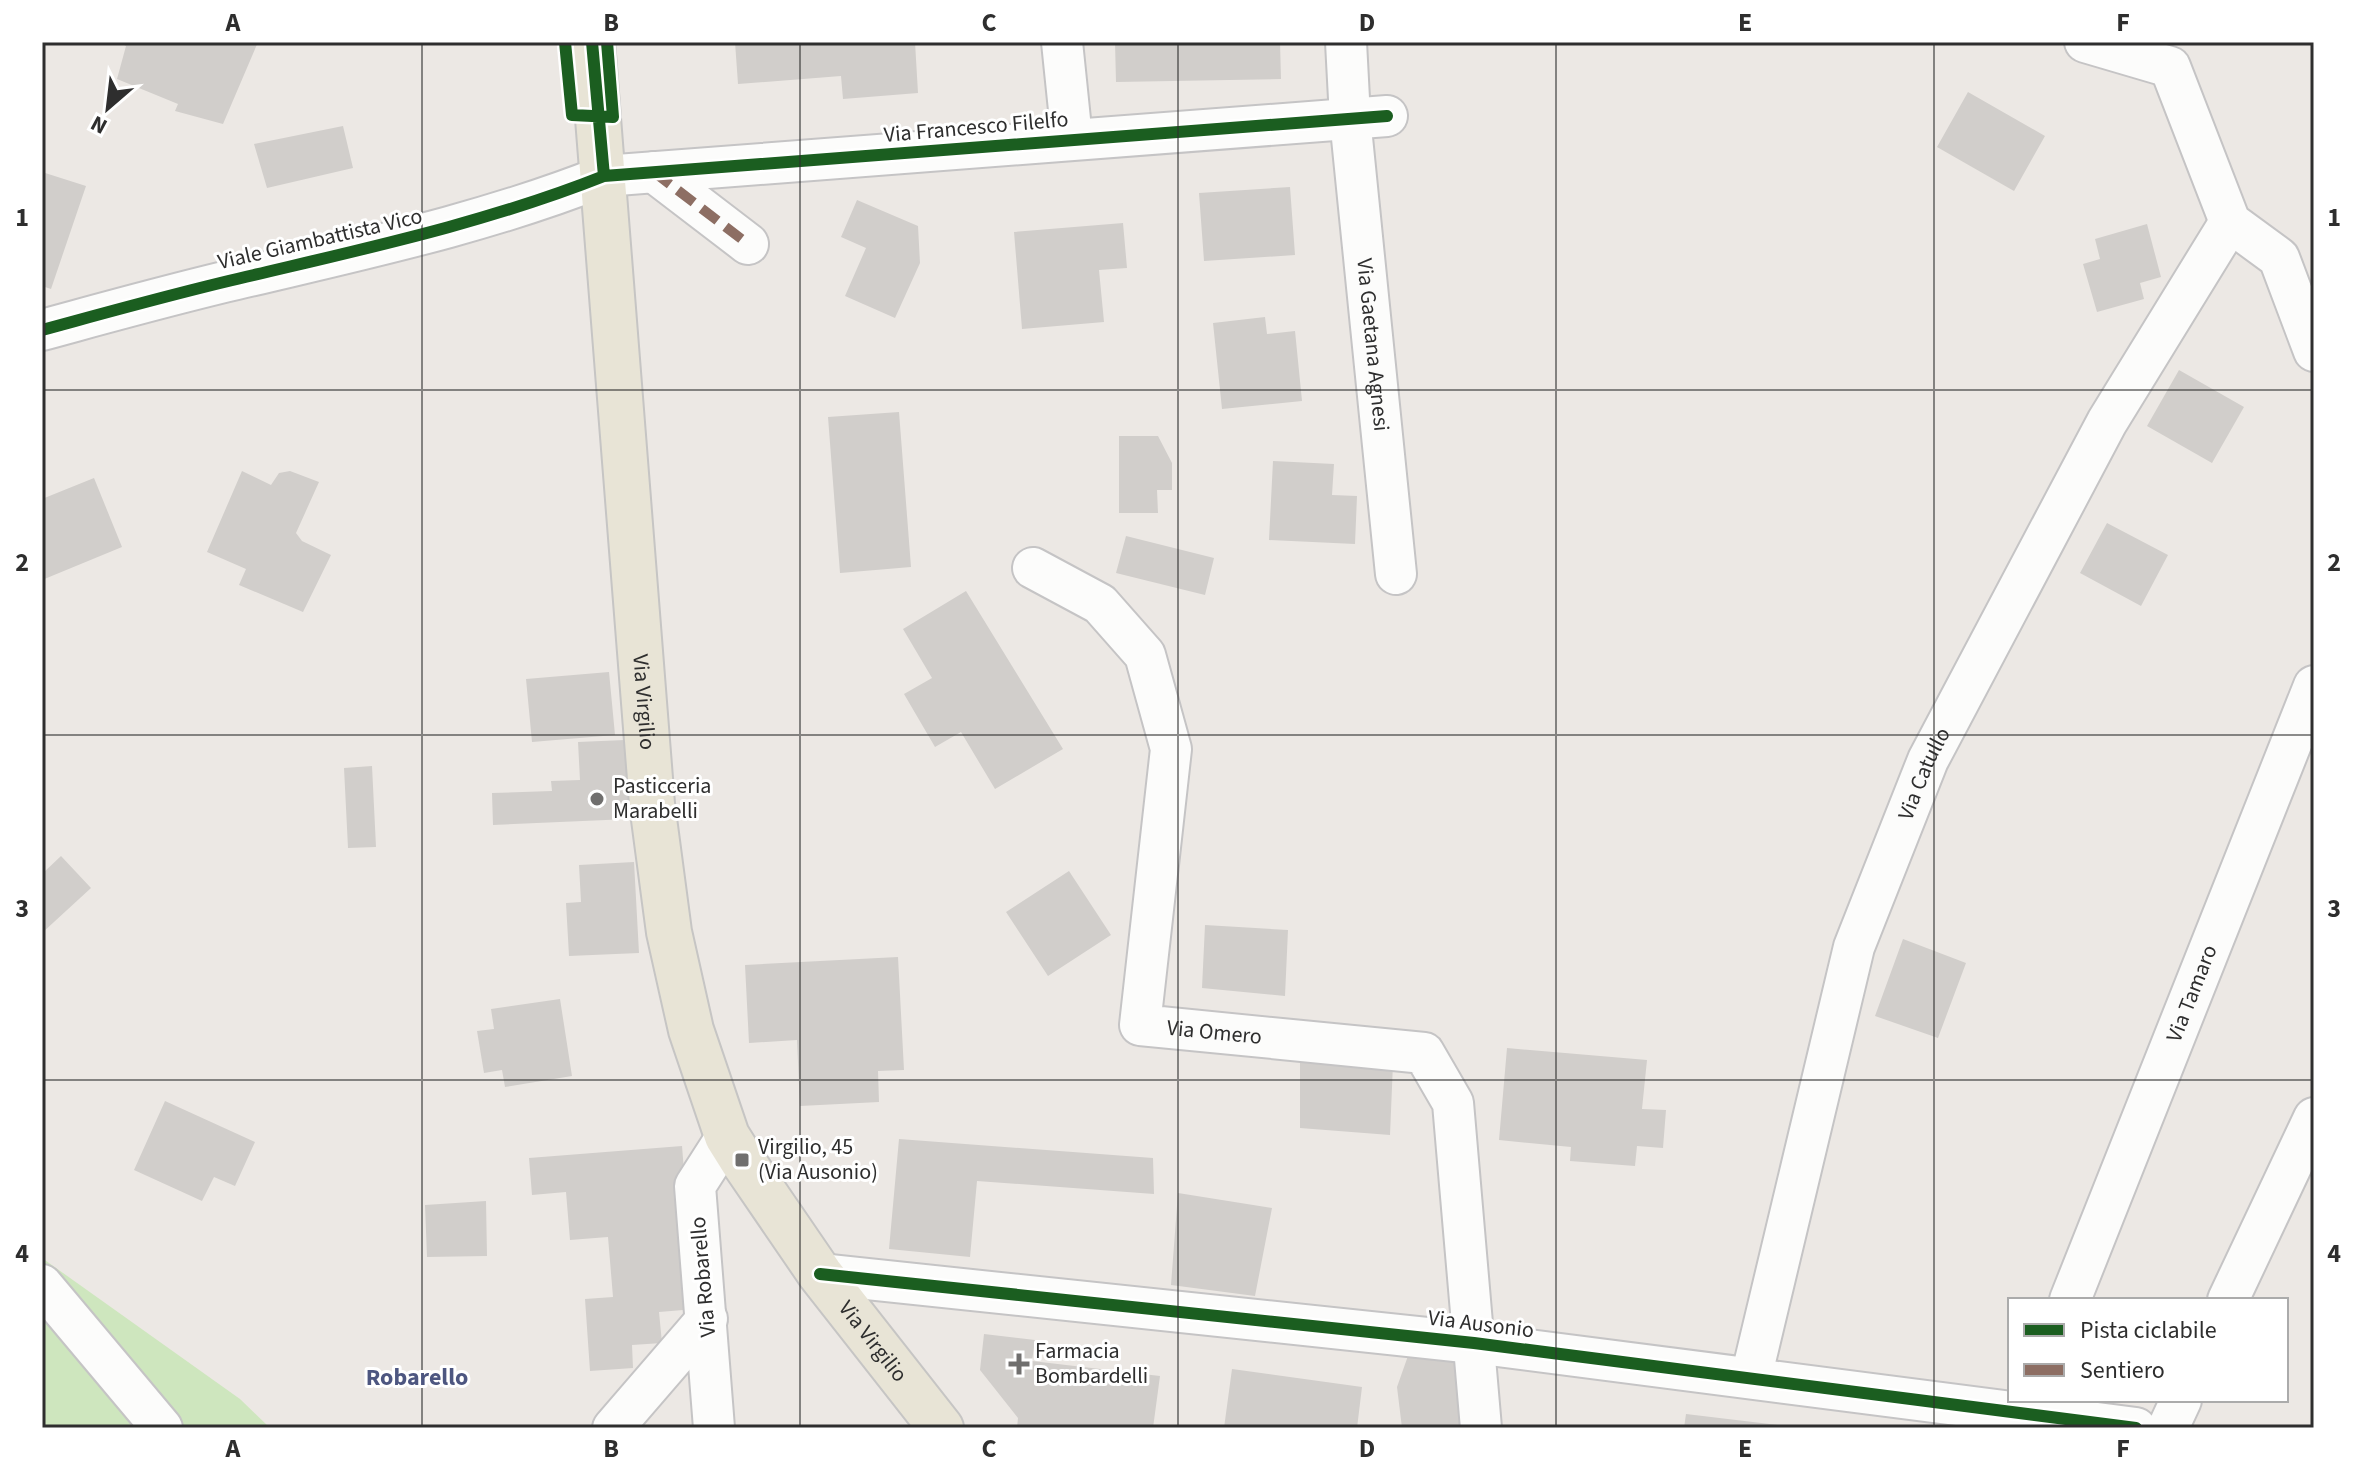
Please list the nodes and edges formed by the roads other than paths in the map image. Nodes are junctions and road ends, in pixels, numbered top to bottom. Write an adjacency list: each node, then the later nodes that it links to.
1 (592, 42): 9 (main road, Via Virgilio)
2 (1062, 42): 7 (street)
3 (1346, 42): 6 (street, Via Gaetana Agnesi)
4 (2085, 42): 5 (street)
5 (2169, 54): 10 (street)
6 (1368, 117): 7 (street, Via Francesco Filelfo); 15 (street, Via Gaetana Agnesi)
7 (1072, 139): 8 (street, Via Francesco Filelfo)
8 (654, 172): 9 (street, Via Francesco Filelfo); 11 (street)
9 (604, 176): 12 (street, Viale Giambattista Vico); 18 (main road, Via Virgilio)
10 (2230, 222): 13 (street); 26 (street, Via Catullo)
11 (748, 244)
12 (42, 330)
13 (2314, 351)
14 (1033, 568): 25 (street, Via Omero)
15 (1396, 574)
16 (2314, 686): 22 (street, Via Tamaro)
17 (2314, 1118): 19 (street)
18 (727, 1136): 20 (main road, Via Virgilio); 24 (street, Via Robarello)
19 (2304, 1165): 23 (street)
20 (820, 1274): 25 (street, Via Ausonio); 32 (main road, Via Virgilio)
21 (42, 1285): 29 (street)
22 (2071, 1298)
23 (2229, 1298)
24 (707, 1319): 30 (street); 31 (street, Via Robarello)
25 (1474, 1343): 26 (street, Via Ausonio); 33 (street, Via Omero)
26 (1751, 1378): 28 (street, Via Ausonio)
27 (2180, 1402): 35 (street)
28 (2027, 1407): 34 (street, Via Ausonio)
29 (162, 1428)
30 (613, 1428)
31 (714, 1428)
32 (941, 1428)
33 (1481, 1428)
34 (2136, 1428)
35 (2168, 1428)

